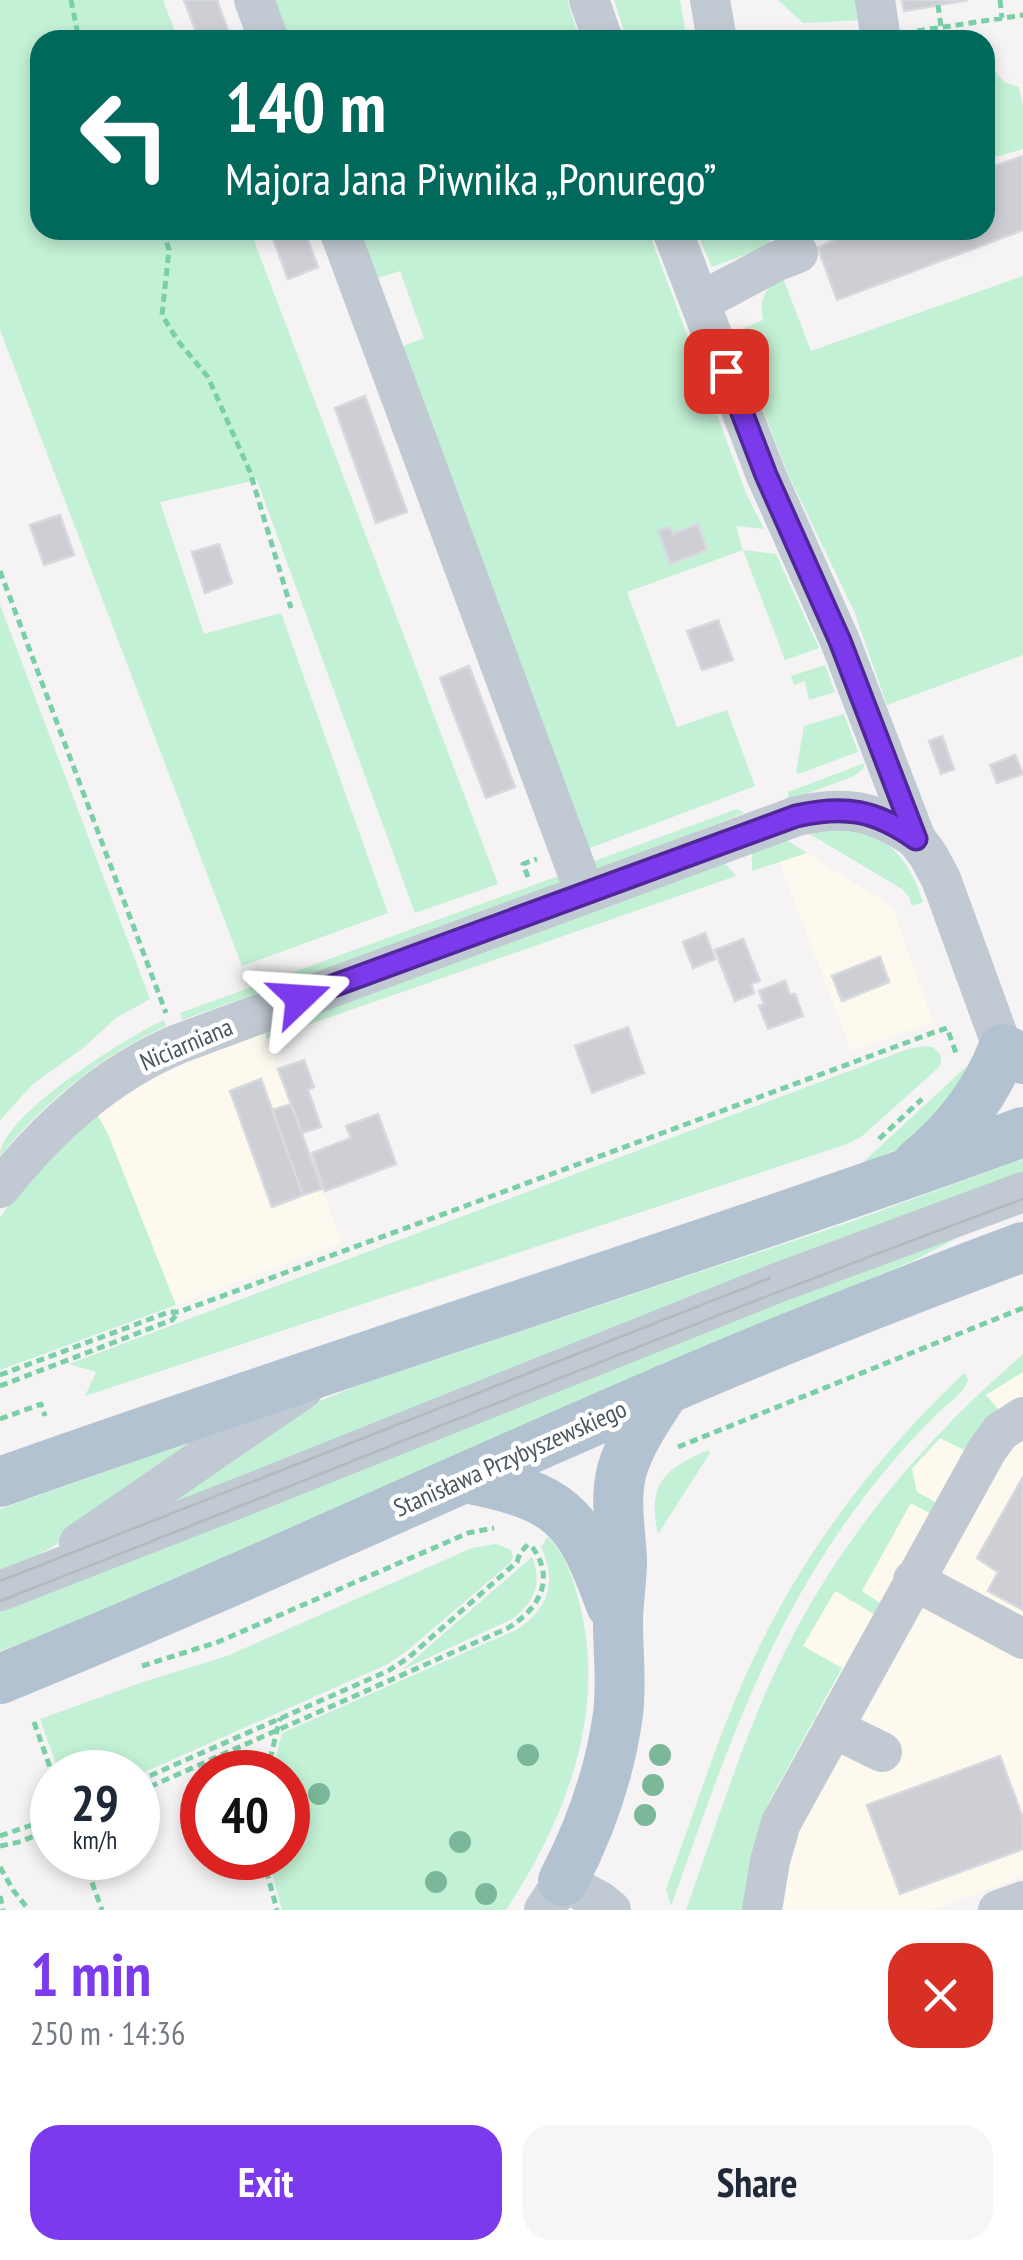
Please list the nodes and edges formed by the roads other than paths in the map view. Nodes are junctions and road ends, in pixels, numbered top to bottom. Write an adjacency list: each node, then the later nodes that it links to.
1 (254, 0): 4 (street)
2 (589, 0): 5 (street)
3 (710, 0): 6 (street)
4 (265, 30)
5 (600, 30)
6 (715, 30)
7 (344, 240): 12 (street)
8 (676, 240): 10 (street)
9 (798, 253): 10 (street)
10 (700, 302): 11 (street)
11 (916, 839): 12 (street, Niciarniana); 13 (street)
12 (585, 894): 16 (street, Niciarniana)
13 (1002, 1048): 15 (main road)
14 (1023, 1132): 15 (main road)
15 (901, 1176): 19 (main road)
16 (0, 1188)
17 (1023, 1192): 25 (street)
18 (1023, 1247): 20 (main road, Stanisława Przybyszewskiego)
19 (359, 1358): 23 (main road); 25 (street)
20 (666, 1389): 22 (main road, Stanisława Przybyszewskiego); 26 (main road)
21 (1023, 1417): 24 (street)
22 (465, 1478): 26 (main road); 28 (main road, Stanisława Przybyszewskiego)
23 (0, 1482)
24 (914, 1580): 27 (street); 29 (street)
25 (5, 1589)
26 (618, 1624): 31 (main road)
27 (1023, 1640)
28 (0, 1679)
29 (833, 1728): 30 (street); 34 (street)
30 (882, 1752)
31 (554, 1895): 33 (street)
32 (1023, 1901): 35 (street)
33 (611, 1910)
34 (762, 1910)
35 (998, 1910)

